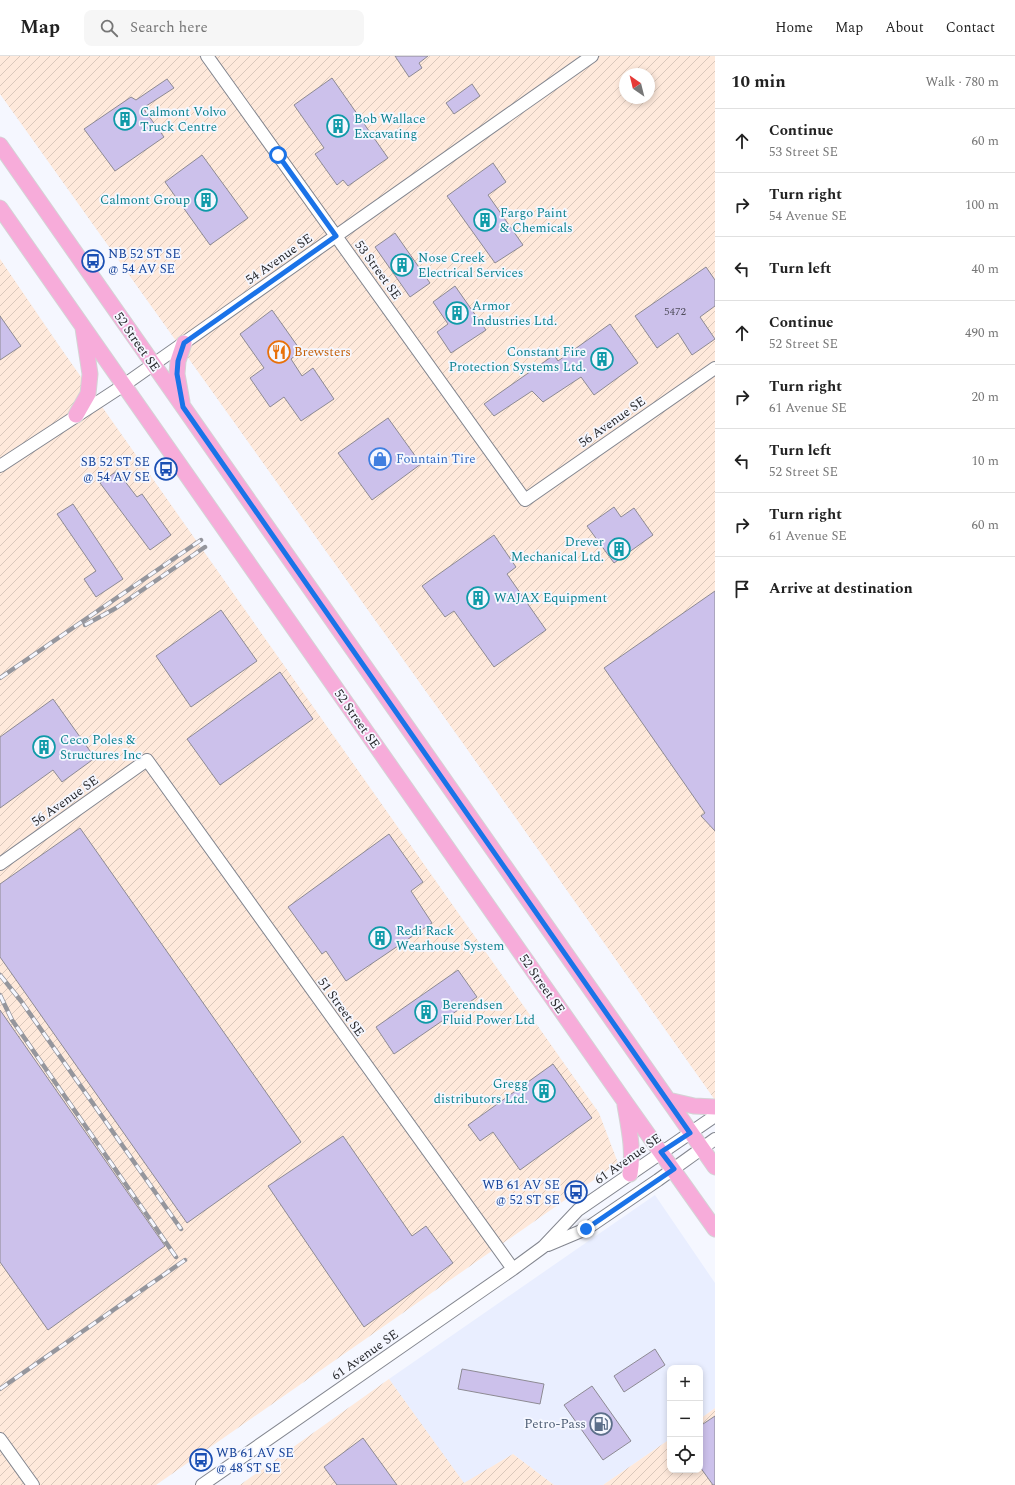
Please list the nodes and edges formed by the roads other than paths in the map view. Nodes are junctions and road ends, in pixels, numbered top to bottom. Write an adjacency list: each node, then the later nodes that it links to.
1 (207, 56): 5 (street, 53 Street SE)
2 (592, 56): 5 (street, 54 Avenue SE)
3 (0, 145): 8 (main road, 52 Street SE)
4 (0, 208): 6 (main road, 52 Street SE)
5 (336, 236): 7 (street, 54 Avenue SE); 14 (street, 53 Street SE)
6 (82, 325): 10 (main road, 52 Street SE); 12 (main road)
7 (184, 343): 8 (street, 54 Avenue SE); 11 (main road)
8 (153, 364): 10 (street, 54 Avenue SE); 11 (main road, 52 Street SE)
9 (715, 368): 14 (street, 56 Avenue SE)
10 (124, 385): 12 (street, 54 Avenue SE); 18 (main road, 52 Street SE)
11 (183, 407): 17 (main road, 52 Street SE)
12 (76, 415): 13 (street, 54 Avenue SE)
13 (0, 466)
14 (525, 500)
15 (147, 760): 16 (street, 56 Avenue SE); 30 (street, 51 Street SE)
16 (0, 864)
17 (668, 1100): 19 (main road); 21 (main road, 52 Street SE)
18 (625, 1102): 24 (main road, 52 Street SE); 27 (main road)
19 (715, 1107)
20 (715, 1116): 21 (street, 61 Avenue SE)
21 (690, 1133): 23 (main road, 52 Street SE); 24 (street, 61 Avenue SE)
22 (715, 1139): 23 (street, 61 Avenue SE)
23 (701, 1148): 25 (main road, 52 Street SE); 26 (street, 61 Avenue SE)
24 (661, 1152): 26 (main road, 52 Street SE); 27 (street, 61 Avenue SE)
25 (715, 1167)
26 (674, 1169): 28 (main road, 52 Street SE); 29 (street, 61 Avenue SE)
27 (630, 1174): 29 (street, 61 Avenue SE)
28 (715, 1229)
29 (543, 1247): 30 (street, 61 Avenue SE)
30 (513, 1269): 33 (street, 61 Avenue SE)
31 (0, 1439): 32 (street)
32 (32, 1485)
33 (202, 1485)

